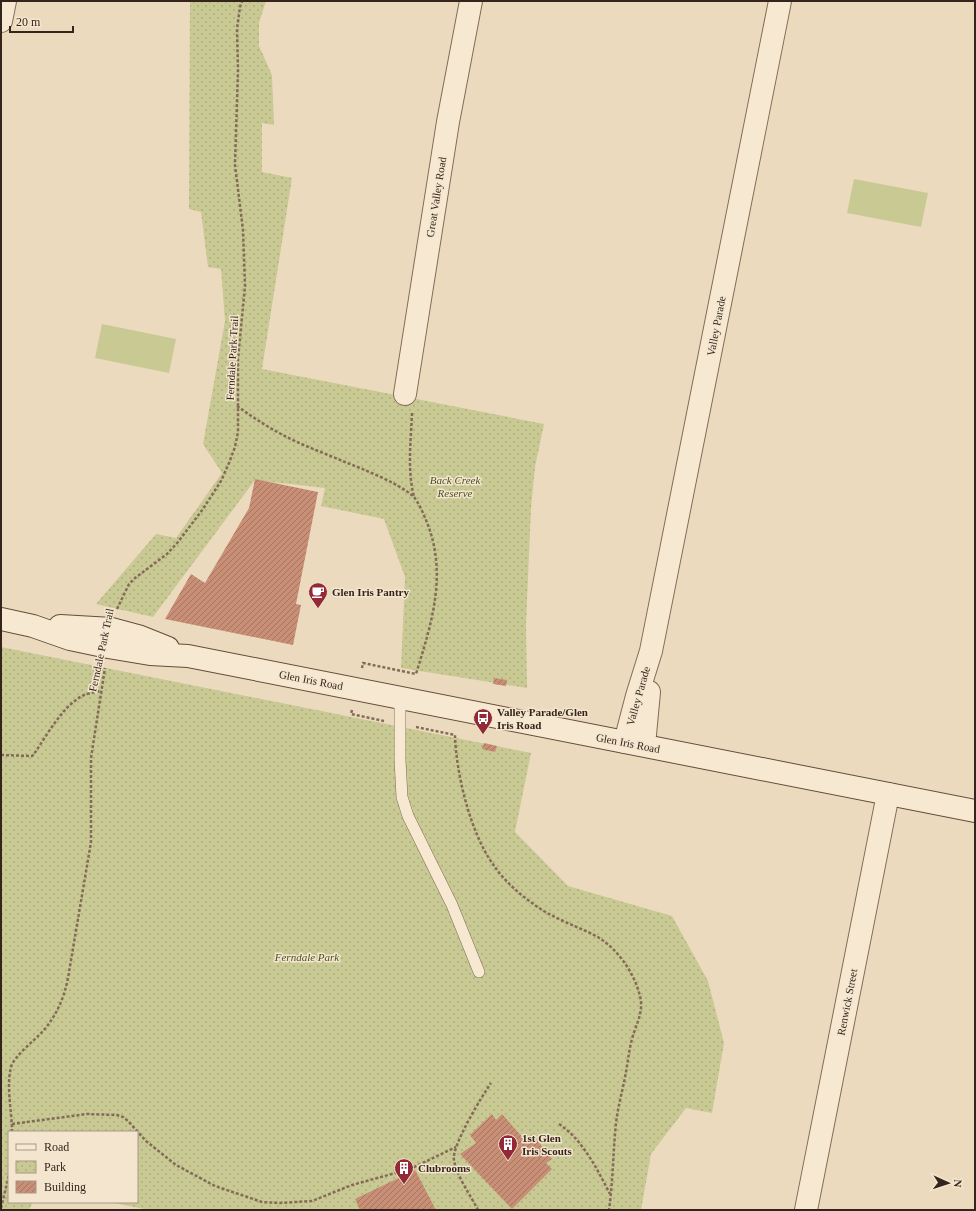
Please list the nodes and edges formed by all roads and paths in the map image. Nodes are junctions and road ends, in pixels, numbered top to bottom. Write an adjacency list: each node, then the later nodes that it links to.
1 (5, 1): 5 (street)
2 (242, 1): 7 (path, Ferndale Park Trail)
3 (471, 1): 6 (street, Great Valley Road)
4 (780, 1): 15 (street, Valley Parade)
5 (1, 21)
6 (405, 394): 8 (path)
7 (237, 406): 8 (path); 10 (path, Ferndale Park Trail)
8 (414, 497): 11 (path)
9 (1, 619): 10 (street, Glen Iris Road)
10 (110, 638): 12 (path, Ferndale Park Trail); 13 (street, Glen Iris Road)
11 (416, 674)
12 (101, 691): 16 (path); 21 (path, Ferndale Park Trail)
13 (400, 698): 15 (street, Glen Iris Road); 19 (lane)
14 (456, 735): 28 (path)
15 (634, 744): 17 (street, Glen Iris Road)
16 (1, 755)
17 (888, 794): 18 (street, Glen Iris Road); 32 (street, Renwick Street)
18 (975, 811)
19 (479, 972)
20 (490, 1084): 26 (path)
21 (12, 1124): 23 (path, Ferndale Park Trail); 24 (path)
22 (559, 1124): 28 (path)
23 (12, 1131)
24 (137, 1131)
25 (138, 1133): 26 (path)
26 (456, 1147): 30 (path)
27 (8, 1181): 29 (path)
28 (611, 1195): 31 (path)
29 (1, 1208)
30 (478, 1210)
31 (609, 1210)
32 (806, 1210)

